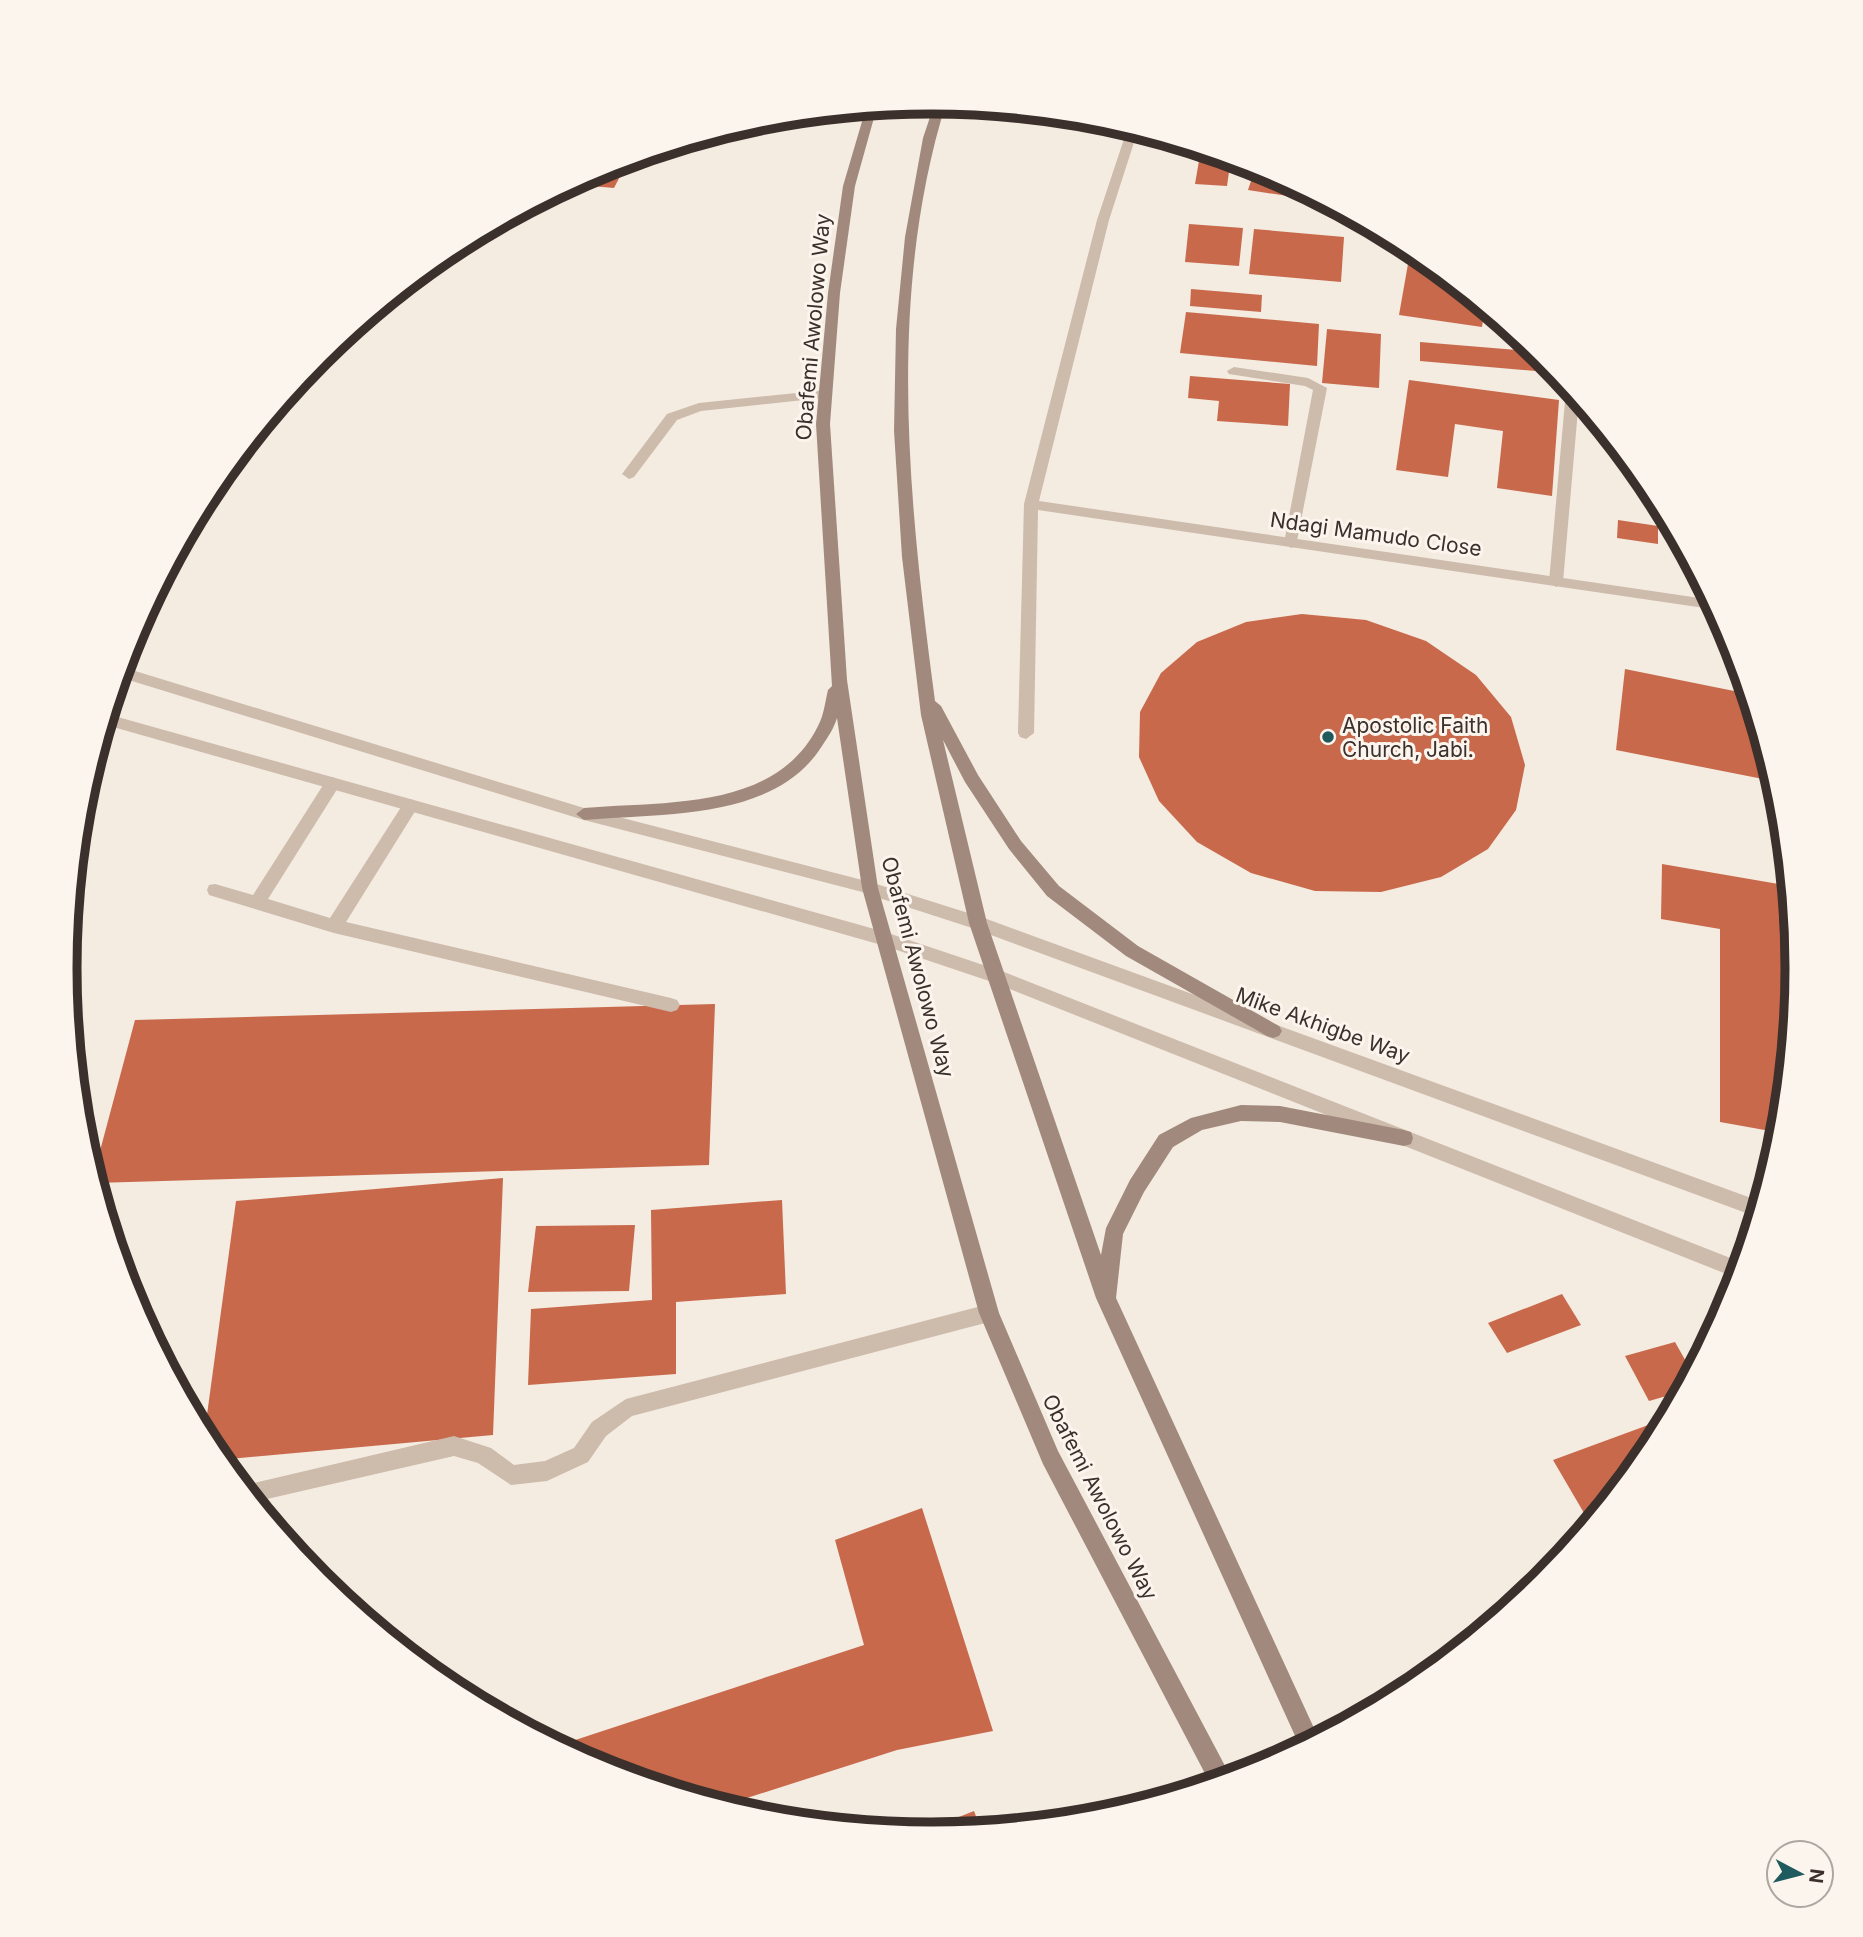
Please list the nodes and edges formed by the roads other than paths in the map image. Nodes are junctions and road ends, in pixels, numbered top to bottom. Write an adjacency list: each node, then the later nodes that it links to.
1 (936, 114): 14 (main road)
2 (869, 117): 5 (main road, Obafemi Awolowo Way)
3 (1130, 138): 8 (street)
4 (1234, 371): 9 (street)
5 (826, 394): 7 (street); 13 (main road, Obafemi Awolowo Way)
6 (1572, 402): 10 (street)
7 (629, 474)
8 (1031, 504): 9 (street, Ndagi Mamudo Close); 16 (street)
9 (1290, 542): 10 (street, Ndagi Mamudo Close)
10 (1556, 582): 11 (street, Ndagi Mamudo Close)
11 (1704, 604)
12 (129, 675): 19 (street, Mike Akhigbe Way)
13 (839, 680): 19 (main road); 20 (main road, Obafemi Awolowo Way)
14 (926, 693): 23 (main road); 28 (main road)
15 (114, 721): 17 (street)
16 (1026, 733)
17 (332, 783): 18 (street); 22 (street)
18 (411, 805): 24 (street); 25 (street)
19 (584, 814): 20 (street, Mike Akhigbe Way)
20 (870, 888): 23 (street, Mike Akhigbe Way); 25 (main road, Obafemi Awolowo Way)
21 (215, 890): 22 (street)
22 (257, 901): 24 (street)
23 (978, 923): 26 (main road); 28 (street, Mike Akhigbe Way)
24 (334, 926): 27 (street)
25 (885, 939): 26 (street); 33 (main road, Obafemi Awolowo Way)
26 (998, 976): 29 (street); 32 (main road)
27 (670, 1005)
28 (1273, 1031): 30 (street, Mike Akhigbe Way)
29 (1404, 1138): 31 (street); 32 (main road)
30 (1752, 1207)
31 (1732, 1267)
32 (1106, 1298): 35 (main road)
33 (989, 1313): 34 (street); 36 (main road, Obafemi Awolowo Way)
34 (256, 1492)
35 (1306, 1736)
36 (1218, 1774)

